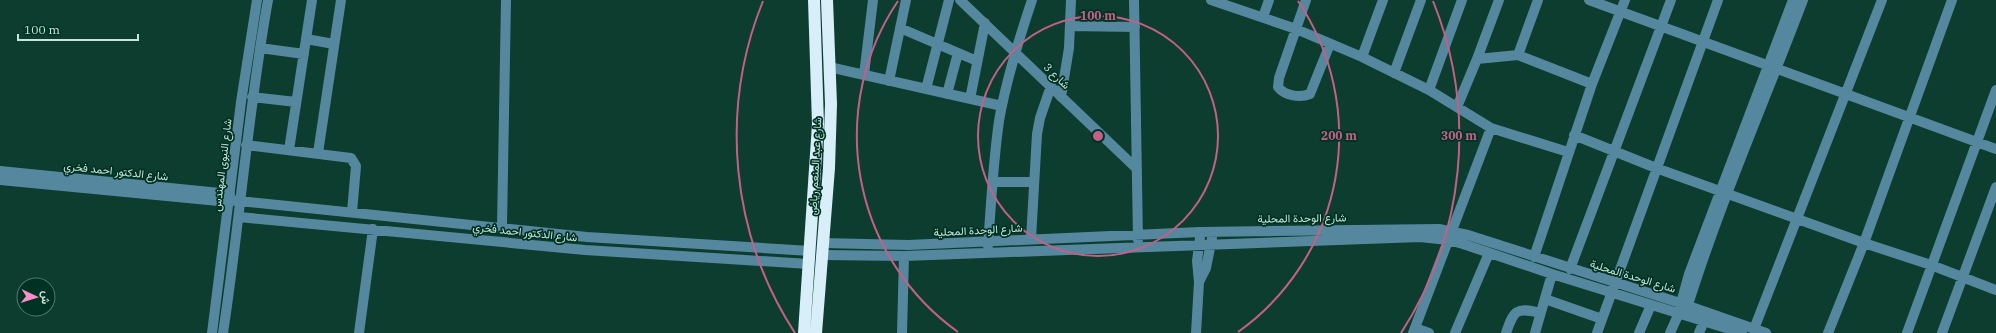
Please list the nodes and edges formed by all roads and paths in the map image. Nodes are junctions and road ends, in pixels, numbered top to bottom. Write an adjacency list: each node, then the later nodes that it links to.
1 (258, 0): 90 (street, شارع النبوى المهندس)
2 (268, 0): 44 (street, شارع النبوى المهندس)
3 (312, 0): 39 (street)
4 (341, 0): 41 (street)
5 (506, 0): 98 (street)
6 (814, 0): 75 (highway, شارع عبد المنعم رياض)
7 (827, 0): 53 (highway, شارع عبد المنعم رياض)
8 (873, 0): 55 (street)
9 (906, 0): 37 (street)
10 (949, 0): 42 (street)
11 (960, 0): 33 (street, شارع 3)
12 (1032, 0): 45 (street)
13 (1071, 0): 34 (street)
14 (1134, 0): 36 (street)
15 (1211, 0): 32 (street)
16 (1269, 0): 32 (street)
17 (1306, 0): 38 (street)
18 (1383, 0): 49 (street)
19 (1421, 0): 54 (street)
20 (1462, 0): 60 (street)
21 (1499, 0): 50 (street)
22 (1538, 0): 48 (street)
23 (1588, 0): 31 (street)
24 (1625, 0): 31 (street)
25 (1671, 0): 35 (street)
26 (1718, 0): 40 (street)
27 (1792, 0): 52 (street)
28 (1803, 0): 52 (street)
29 (1882, 0): 63 (street)
30 (1952, 0): 70 (street)
31 (1620, 11): 35 (street); 57 (street)
32 (1263, 17): 38 (street)
33 (985, 23): 45 (street, شارع 3); 51 (street)
34 (1071, 26): 36 (street); 64 (street)
35 (1661, 26): 40 (street); 78 (street)
36 (1135, 27): 82 (street)
37 (900, 28): 42 (street); 56 (street)
38 (1296, 29): 43 (street); 43 (street)
39 (306, 39): 41 (street); 47 (street)
40 (1702, 41): 52 (street); 81 (street)
41 (334, 44): 80 (street)
42 (938, 44): 46 (street); 59 (street)
43 (1330, 44): 49 (street)
44 (260, 48): 47 (street); 65 (street, شارع النبوى المهندس)
45 (1015, 52): 58 (street, شارع 3); 68 (street)
46 (958, 53): 51 (street); 62 (street)
47 (304, 54): 67 (street)
48 (1518, 55): 50 (street); 57 (street)
49 (1362, 57): 54 (street)
50 (1477, 59): 69 (street)
51 (977, 61): 66 (street)
52 (1773, 66): 63 (street); 89 (street)
53 (829, 67): 55 (street); 75 (highway, شارع عبد المنعم رياض)
54 (1394, 73): 60 (street)
55 (864, 75): 56 (street)
56 (889, 81): 59 (street)
57 (1592, 84): 72 (street)
58 (1051, 86): 64 (street, شارع 3); 86 (street)
59 (926, 89): 62 (street)
60 (1429, 90): 69 (street)
61 (1996, 90): 73 (street)
62 (947, 94): 66 (street)
63 (1846, 94): 70 (street); 95 (street)
64 (1061, 96): 82 (street, شارع 3)
65 (252, 97): 67 (street); 74 (street, شارع النبوى المهندس)
66 (970, 99): 68 (street)
67 (296, 102): 77 (street)
68 (1002, 106): 85 (street)
69 (1457, 107): 71 (street)
70 (1909, 118): 73 (street); 108 (street)
71 (1491, 128): 79 (street); 104 (street)
72 (1574, 135): 78 (street); 79 (street)
73 (1976, 142): 76 (street); 122 (street)
74 (246, 144): 77 (street); 91 (street, شارع النبوى المهندس)
75 (823, 147): 113 (highway, شارع عبد المنعم رياض); 115 (highway, شارع عبد المنعم رياض)
76 (1996, 149)
77 (289, 150): 80 (street)
78 (1615, 151): 81 (street); 125 (street)
79 (1568, 152): 120 (street)
80 (318, 153): 93 (street)
81 (1656, 168): 89 (street); 129 (street)
82 (1137, 169): 103 (street)
83 (0, 171): 88 (street, شارع الدكتور احمد فخري)
84 (0, 180): 88 (street, شارع الدكتور احمد فخري)
85 (992, 182): 86 (street); 107 (street)
86 (1034, 182): 106 (street)
87 (1996, 187): 127 (street)
88 (134, 189): 90 (street, شارع الدكتور احمد فخري)
89 (1724, 192): 95 (street); 134 (street)
90 (230, 199): 91 (street, شارع الدكتور احمد فخري); 123 (street, شارع النبوى المهندس)
91 (241, 202): 92 (street, شارع الدكتور احمد فخري); 94 (street, شارع النبوى المهندس)
92 (283, 206): 93 (street, شارع الدكتور احمد فخري); 97 (street)
93 (352, 212): 96 (street, شارع الدكتور احمد فخري)
94 (239, 217): 97 (street, شارع الدكتور احمد فخري); 124 (street, شارع النبوى المهندس)
95 (1798, 218): 108 (street); 138 (street)
96 (424, 220): 98 (street, شارع الدكتور احمد فخري); 102 (street)
97 (282, 221): 99 (street, شارع الدكتور احمد فخري)
98 (502, 227): 105 (street, شارع الدكتور احمد فخري)
99 (374, 228): 102 (street, شارع الدكتور احمد فخري); 143 (street)
100 (1200, 232): 101 (street, شارع الوحدة المحلية); 103 (street, شارع الوحدة المحلية); 109 (street)
101 (1213, 232): 104 (street, شارع الوحدة المحلية); 110 (street)
102 (422, 233): 114 (street, شارع الدكتور احمد فخري)
103 (1138, 235): 106 (street, شارع الوحدة المحلية); 112 (street)
104 (1450, 235): 110 (street, شارع الوحدة المحلية); 117 (street, شارع الوحدة المحلية); 120 (street, شارع الوحدة المحلية); 139 (street)
105 (587, 237): 114 (street); 115 (street, شارع الدكتور احمد فخري)
106 (1031, 239): 107 (street, شارع الوحدة المحلية)
107 (988, 241): 111 (street, شارع الوحدة المحلية); 116 (street)
108 (1864, 243): 122 (street); 158 (street)
109 (1199, 244): 110 (street, شارع الوحدة المحلية); 112 (street, شارع الوحدة المحلية); 128 (street)
110 (1211, 244): 128 (street)
111 (851, 245): 113 (street, شارع الوحدة المحلية); 118 (street)
112 (1138, 247): 116 (street, شارع الوحدة المحلية)
113 (822, 249): 118 (street, شارع الوحدة المحلية); 145 (highway, شارع عبد المنعم رياض)
114 (585, 250): 121 (street, شارع الدكتور احمد فخري)
115 (810, 251): 121 (highway, شارع عبد المنعم رياض)
116 (988, 252): 119 (street, شارع الوحدة المحلية)
117 (1489, 253): 126 (street, شارع الوحدة المحلية); 149 (street)
118 (851, 255): 119 (street, شارع الوحدة المحلية)
119 (904, 256): 146 (street)
120 (1534, 257): 125 (street, شارع الوحدة المحلية)
121 (809, 264): 144 (highway, شارع عبد المنعم رياض)
122 (1931, 265): 127 (street); 159 (street)
123 (221, 267): 124 (street); 141 (street, شارع النبوى المهندس)
124 (233, 268): 142 (street, شارع النبوى المهندس)
125 (1570, 269): 129 (street, شارع الوحدة المحلية)
126 (1552, 274): 131 (street, شارع الوحدة المحلية); 132 (street)
127 (1963, 277): 130 (street); 160 (street)
128 (1199, 282): 147 (street)
129 (1616, 283): 131 (street); 134 (street, شارع الوحدة المحلية)
130 (1996, 290)
131 (1612, 293): 133 (street, شارع الوحدة المحلية); 136 (street)
132 (1545, 299): 135 (street); 136 (street)
133 (1651, 305): 134 (street, شارع الوحدة المحلية); 153 (street)
134 (1682, 310): 137 (street, شارع الوحدة المحلية); 138 (street, شارع الوحدة المحلية); 154 (street)
135 (1540, 313): 150 (street); 151 (street)
136 (1602, 319): 152 (street)
137 (1704, 321): 140 (street, شارع الوحدة المحلية); 155 (street)
138 (1754, 329): 157 (street, شارع الوحدة المحلية)
139 (1414, 330): 148 (street)
140 (1729, 331): 156 (street, شارع الوحدة المحلية)
141 (212, 333)
142 (223, 333)
143 (359, 333)
144 (804, 333)
145 (816, 333)
146 (902, 333)
147 (1196, 333)
148 (1429, 333)
149 (1455, 333)
150 (1506, 333)
151 (1535, 333)
152 (1597, 333)
153 (1639, 333)
154 (1670, 333)
155 (1699, 333)
156 (1742, 333)
157 (1766, 333)
158 (1828, 333)
159 (1907, 333)
160 (1942, 333)

